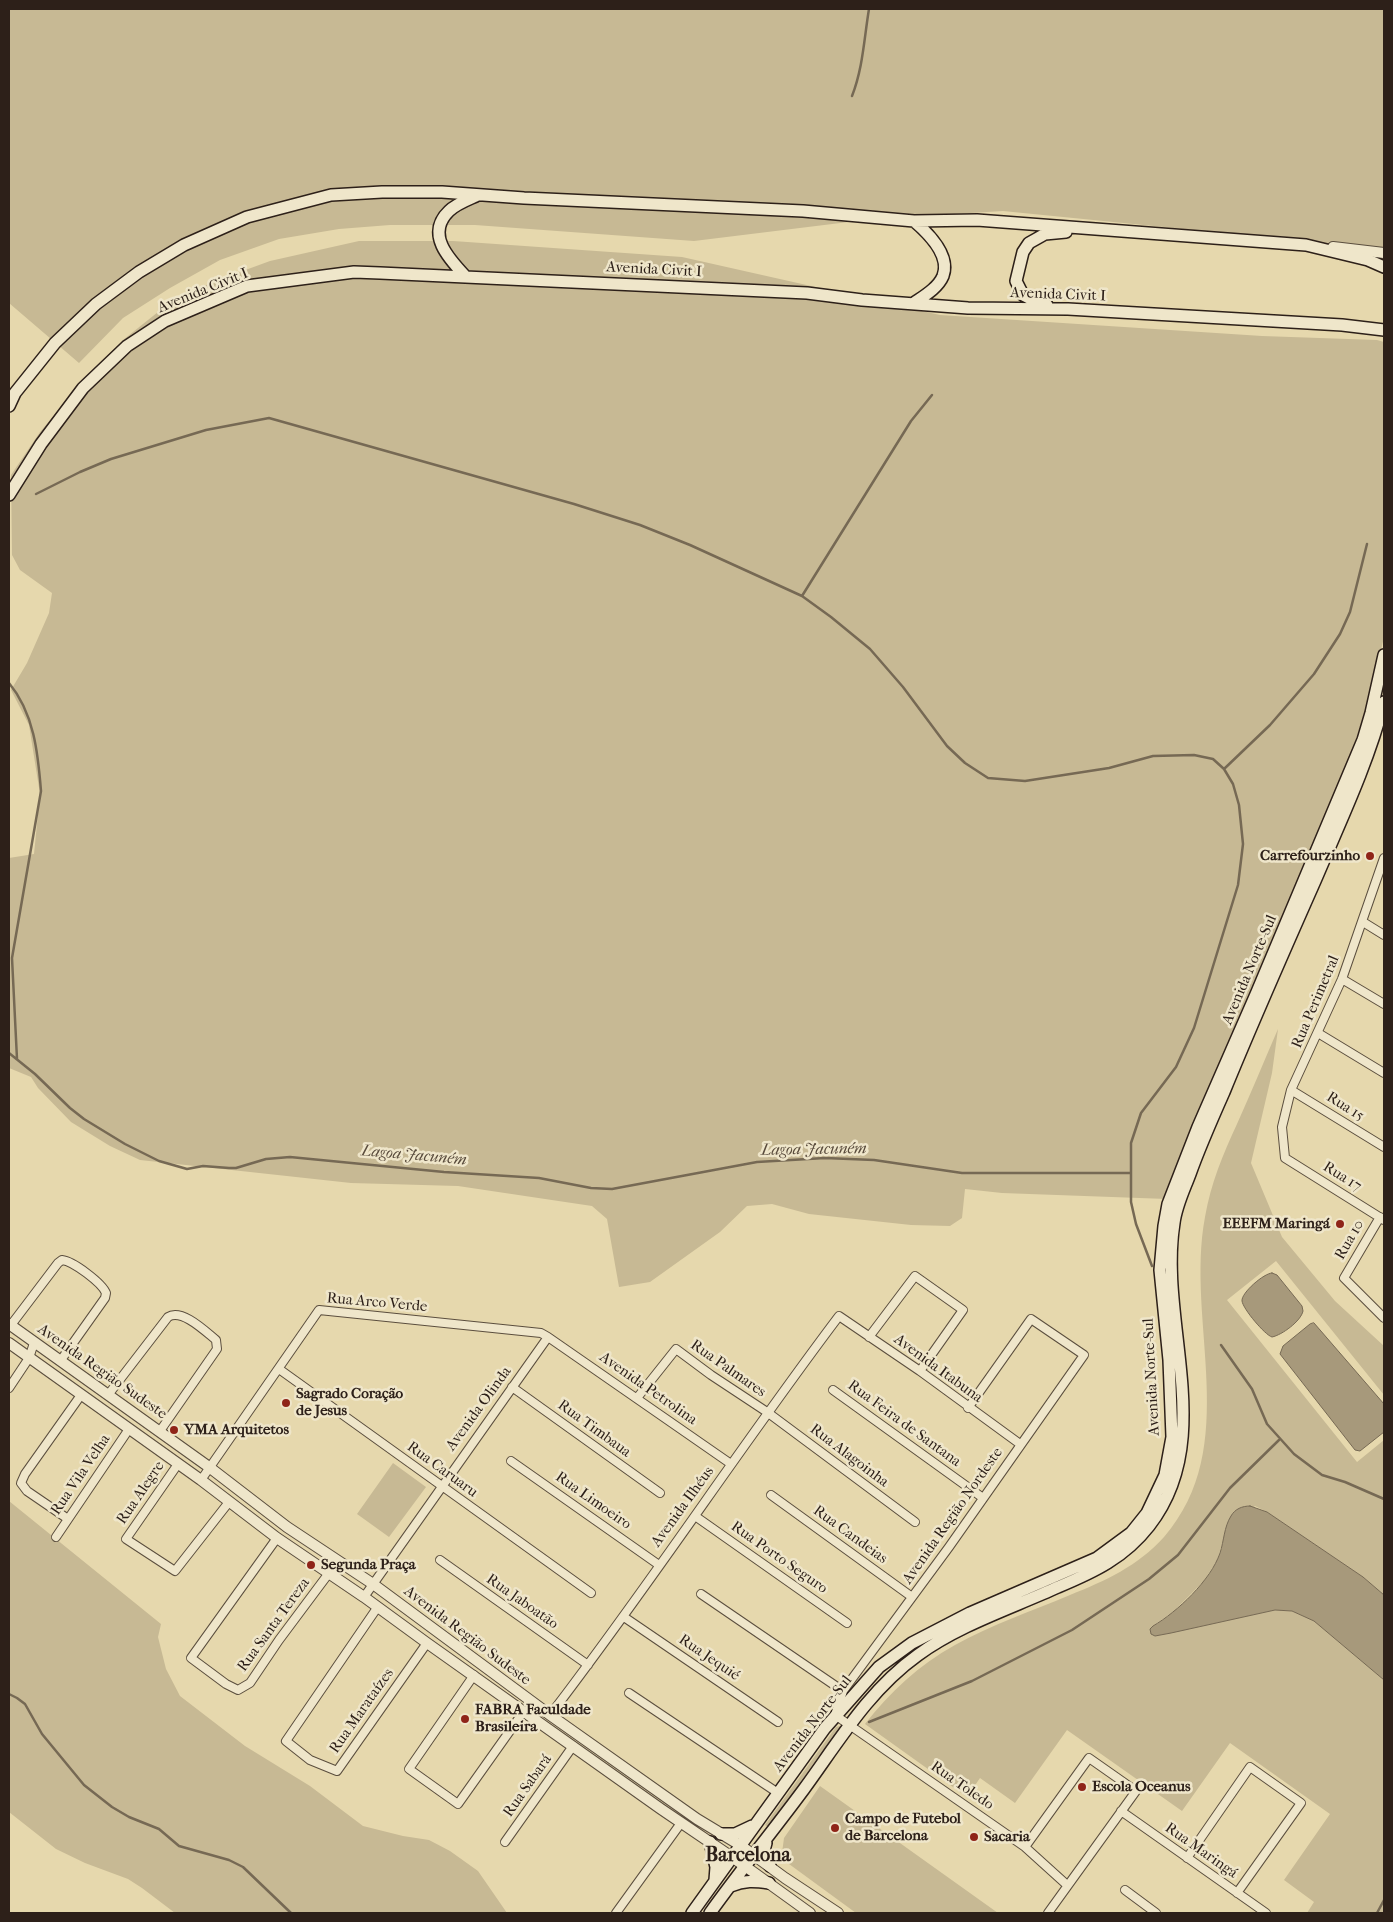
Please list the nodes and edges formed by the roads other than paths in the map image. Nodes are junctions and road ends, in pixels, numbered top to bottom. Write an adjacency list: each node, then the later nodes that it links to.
1 (478, 195): 2 (main road); 7 (main road); 11 (main road)
2 (914, 221): 3 (main road); 8 (main road)
3 (1090, 229): 4 (main road); 9 (main road)
4 (1306, 245): 5 (street); 6 (main road)
5 (1384, 253)
6 (1381, 265)
7 (466, 277): 8 (main road, Avenida Civit I); 12 (main road, Avenida Civit I)
8 (914, 303): 9 (main road, Avenida Civit I)
9 (1068, 309): 10 (main road, Avenida Civit I)
10 (1384, 330)
11 (9, 406)
12 (9, 495)
13 (1384, 655): 81 (main road, Avenida Norte-Sul)
14 (1384, 702): 83 (main road, Avenida Norte-Sul)
15 (1383, 863): 16 (street, Rua Perimetral)
16 (1363, 922): 17 (street); 18 (street, Rua Perimetral)
17 (1384, 934)
18 (1342, 979): 19 (street); 20 (street, Rua Perimetral)
19 (1384, 1004)
20 (1318, 1033): 21 (street); 22 (street, Rua Perimetral)
21 (1384, 1073)
22 (1291, 1090): 23 (street, Rua 15); 24 (street, Rua Perimetral)
23 (1384, 1147)
24 (1285, 1158): 25 (street, Rua 17)
25 (1382, 1218): 27 (street, Rua 10)
26 (839, 1316): 30 (street, Avenida Itabuna); 44 (street, Avenida Ilhéus)
27 (1384, 1318)
28 (10, 1325): 31 (street, Avenida Região Sudeste); 34 (street)
29 (548, 1337): 35 (street, Rua Arco Verde); 37 (street, Avenida Olinda); 42 (street, Avenida Petrolina)
30 (869, 1337): 36 (street, Avenida Itabuna); 36 (street)
31 (34, 1342): 33 (street); 34 (street, Avenida Região Sudeste)
32 (9, 1343): 33 (street, Avenida Região Sudeste)
33 (29, 1358): 38 (street); 40 (street, Avenida Região Sudeste)
34 (61, 1360): 41 (street, Avenida Região Sudeste)
35 (278, 1369): 51 (street, Rua Arco Verde); 53 (street, Rua Caruaru)
36 (920, 1371): 43 (street, Avenida Itabuna)
37 (512, 1387): 53 (street, Avenida Olinda); 54 (street, Rua Timbaua)
38 (9, 1388)
39 (833, 1390): 56 (street, Rua Feira de Santana)
40 (81, 1395): 45 (street, Avenida Região Sudeste); 59 (street)
41 (108, 1395): 46 (street, Avenida Região Sudeste); 46 (street)
42 (636, 1398): 44 (street, Rua Palmares); 50 (street, Avenida Petrolina)
43 (968, 1408): 47 (street, Avenida Itabuna); 47 (street, Avenida Região Nordeste)
44 (767, 1412): 50 (street, Avenida Ilhéus); 60 (street, Rua Alagoinha)
45 (129, 1429): 49 (street, Avenida Região Sudeste); 59 (street, Rua Vila Velha)
46 (160, 1432): 51 (street, Avenida Região Sudeste)
47 (1020, 1444): 56 (street, Avenida Região Nordeste)
48 (512, 1461): 64 (street, Rua Limoeiro)
49 (178, 1464): 52 (street, Avenida Região Sudeste); 57 (street, Rua Alegre)
50 (731, 1464): 58 (street, Avenida Ilhéus)
51 (209, 1467): 52 (street, Rua Arco Verde); 66 (street, Avenida Região Sudeste)
52 (201, 1480): 57 (street, Avenida Região Sudeste)
53 (442, 1486): 66 (street, Avenida Olinda); 67 (street, Rua Caruaru)
54 (660, 1493)
55 (772, 1495): 70 (street, Rua Candeias)
56 (983, 1498): 70 (street, Avenida Região Nordeste)
57 (230, 1502): 62 (street, Avenida Região Sudeste)
58 (695, 1516): 64 (street, Avenida Ilhéus); 73 (street, Rua Porto Seguro)
59 (68, 1518): 61 (street, Rua Vila Velha)
60 (915, 1522)
61 (56, 1537)
62 (277, 1538): 65 (street, Avenida Região Sudeste); 65 (street, Rua Santa Tereza)
63 (440, 1560): 75 (street, Rua Jaboatão)
64 (659, 1564): 72 (street, Avenida Ilhéus)
65 (329, 1574): 69 (street, Avenida Região Sudeste)
66 (373, 1584): 69 (street, Avenida Olinda); 80 (street, Avenida Região Sudeste)
67 (591, 1593)
68 (701, 1594): 77 (street)
69 (364, 1596): 71 (street, Avenida Região Sudeste)
70 (912, 1597): 77 (street, Avenida Região Nordeste)
71 (378, 1608): 74 (street, Avenida Região Sudeste); 74 (street, Rua Marataízes)
72 (624, 1617): 75 (street, Avenida Ilhéus); 82 (street, Rua Jequié)
73 (847, 1623)
74 (427, 1643): 76 (street, Avenida Região Sudeste)
75 (588, 1665): 80 (street, Avenida Ilhéus)
76 (474, 1676): 79 (street, Avenida Região Sudeste); 79 (street)
77 (843, 1691): 81 (street, Avenida Região Nordeste)
78 (629, 1693): 85 (street)
79 (524, 1711): 84 (street, Avenida Região Sudeste)
80 (550, 1715): 89 (street, Avenida Região Sudeste)
81 (835, 1715): 83 (street, Rua Toledo); 85 (main road, Avenida Norte-Sul)
82 (778, 1722)
83 (850, 1724): 90 (main road, Avenida Norte-Sul); 94 (street, Rua Toledo)
84 (573, 1746): 87 (street, Avenida Região Sudeste); 91 (street, Rua Sabará)
85 (778, 1793): 88 (main road, Avenida Norte-Sul)
86 (1122, 1811): 94 (street); 97 (street, Rua Maringá); 102 (street)
87 (681, 1823): 92 (street, Avenida Região Sudeste); 107 (street)
88 (755, 1824): 89 (main road); 93 (main road, Avenida Norte-Sul)
89 (721, 1834): 93 (street, Avenida Região Sudeste)
90 (769, 1836): 95 (main road, Avenida Norte-Sul); 99 (main road)
91 (505, 1842)
92 (710, 1842): 96 (street, Avenida Região Sudeste); 100 (main road)
93 (740, 1845): 95 (street, Avenida Região Sudeste); 96 (main road, Avenida Norte-Sul)
94 (1025, 1847): 102 (street, Rua Toledo)
95 (755, 1855): 98 (main road, Avenida Norte-Sul); 99 (street, Avenida Região Sudeste)
96 (732, 1857): 98 (street, Avenida Região Sudeste); 100 (main road, Avenida Norte-Sul)
97 (1187, 1858): 105 (street, Rua Maringá); 105 (street)
98 (746, 1866): 101 (street, Avenida Região Sudeste); 103 (main road, Avenida Norte-Sul)
99 (770, 1866): 106 (street, Avenida Região Sudeste)
100 (715, 1882): 108 (main road, Avenida Norte-Sul)
101 (769, 1883): 103 (main road); 110 (street, Avenida Região Sudeste)
102 (1067, 1885): 111 (street)
103 (730, 1887): 109 (main road, Avenida Norte-Sul)
104 (1125, 1890): 112 (street)
105 (1237, 1893): 113 (street, Rua Maringá)
106 (832, 1912)
107 (616, 1913)
108 (692, 1913)
109 (710, 1913)
110 (810, 1913)
111 (1050, 1913)
112 (1156, 1913)
113 (1266, 1913)

